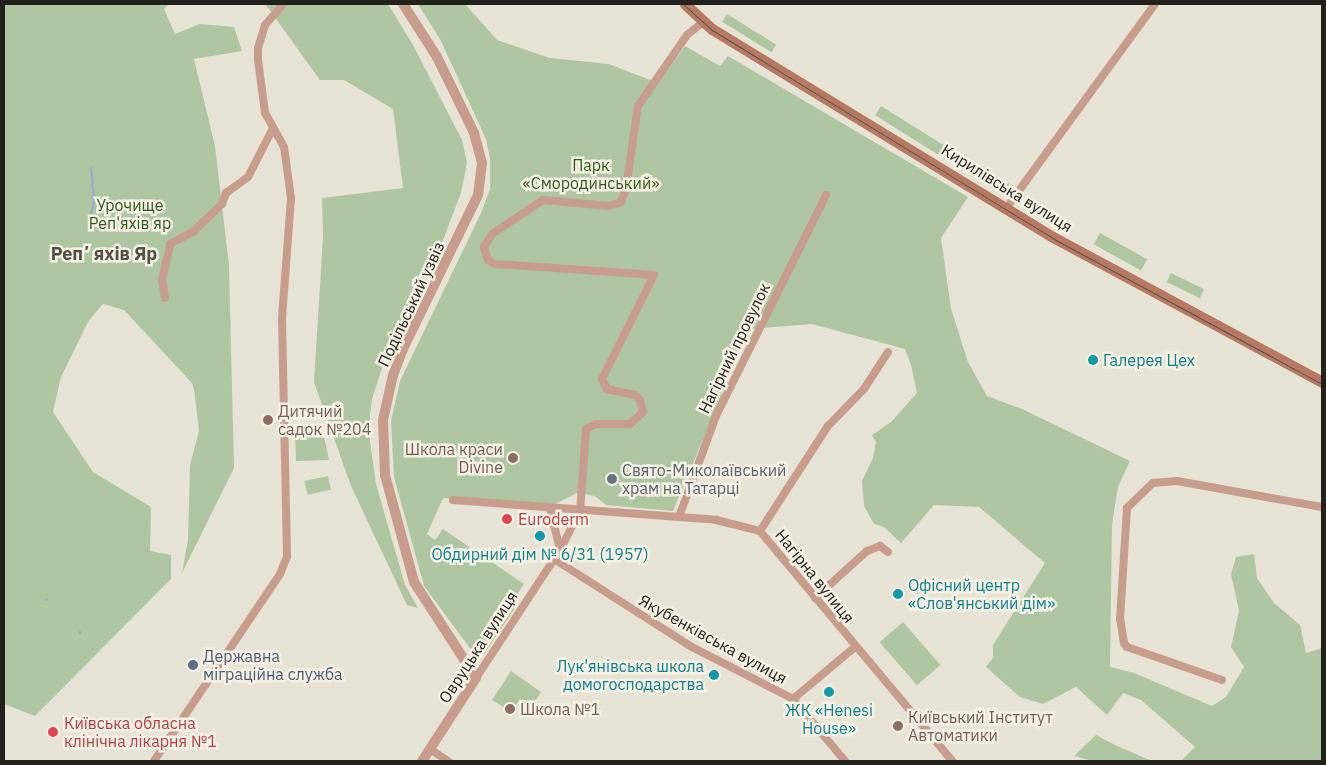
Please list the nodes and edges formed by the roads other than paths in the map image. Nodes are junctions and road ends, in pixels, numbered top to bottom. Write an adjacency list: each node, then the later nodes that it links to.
1 (283, 4): 6 (street)
2 (403, 4): 23 (street, Подільський узвіз)
3 (685, 4): 5 (main road, Кирилівська вулиця)
4 (1155, 4): 8 (street)
5 (702, 22): 8 (main road, Кирилівська вулиця); 15 (street)
6 (272, 130): 9 (street); 27 (street)
7 (826, 195): 16 (street, Нагірний провулок)
8 (1007, 208): 11 (main road, Кирилівська вулиця)
9 (165, 298)
10 (888, 352): 17 (street)
11 (1322, 382)
12 (453, 500): 14 (street, Нагірна вулиця)
13 (1322, 507): 24 (street)
14 (550, 508): 15 (street, Нагірна вулиця); 18 (street)
15 (580, 511): 16 (street, Нагірна вулиця); 18 (street, Овруцька вулиця)
16 (680, 517): 17 (street, Нагірна вулиця)
17 (760, 531): 21 (street, Нагірна вулиця)
18 (560, 550): 20 (street, Овруцька вулиця)
19 (888, 552): 21 (street)
20 (554, 559): 23 (street, Овруцька вулиця); 25 (street, Якубенківська вулиця)
21 (815, 598): 22 (street, Нагірна вулиця)
22 (855, 647): 25 (street, Якубенківська вулиця); 31 (street, Нагірна вулиця)
23 (476, 678): 26 (street, Овруцька вулиця)
24 (1222, 680)
25 (793, 699): 30 (street)
26 (430, 749): 28 (street, Овруцька вулиця); 29 (street)
27 (154, 761)
28 (422, 761)
29 (448, 761)
30 (845, 761)
31 (952, 761)

